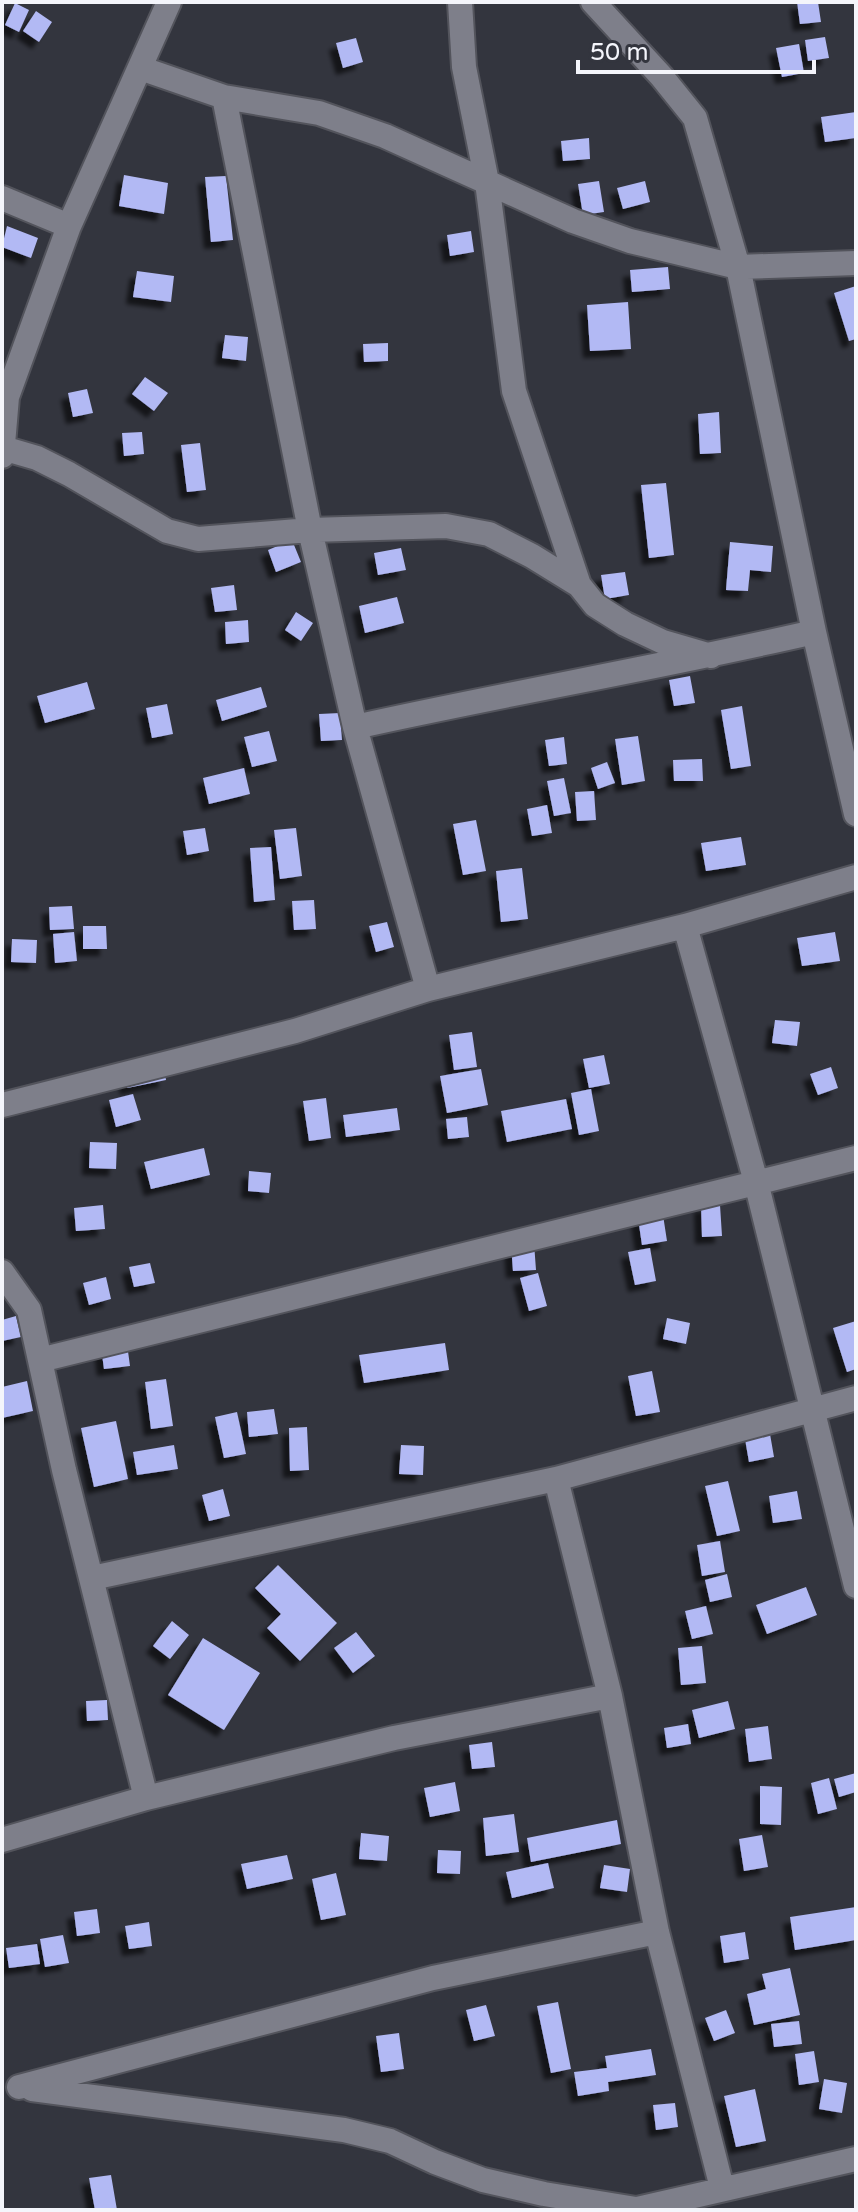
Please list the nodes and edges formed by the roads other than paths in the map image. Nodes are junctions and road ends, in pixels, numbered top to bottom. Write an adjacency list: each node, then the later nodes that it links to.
1 (169, 2): 4 (street)
2 (460, 2): 6 (street)
3 (593, 2): 10 (street)
4 (140, 68): 5 (street); 8 (street)
5 (224, 97): 6 (street); 13 (street)
6 (487, 182): 10 (street); 14 (street)
7 (2, 198): 8 (street)
8 (69, 226): 11 (street)
9 (856, 263): 10 (street)
10 (738, 267): 15 (street)
11 (3, 448): 12 (street); 13 (street)
12 (2, 456)
13 (310, 530): 14 (street); 17 (street)
14 (579, 585): 16 (street)
15 (814, 632): 16 (street); 18 (street)
16 (711, 656): 17 (street)
17 (355, 727): 21 (street)
18 (856, 814)
19 (856, 877): 20 (street)
20 (685, 926): 21 (street); 24 (street)
21 (428, 989): 22 (street)
22 (2, 1105)
23 (856, 1158): 24 (street)
24 (756, 1182): 26 (street); 28 (street)
25 (2, 1272): 26 (street)
26 (40, 1360): 30 (street)
27 (856, 1398): 28 (street)
28 (812, 1410): 29 (street); 31 (street)
29 (556, 1479): 30 (street); 32 (street)
30 (92, 1578): 33 (street)
31 (856, 1586)
32 (610, 1696): 33 (street); 35 (street)
33 (146, 1798): 34 (street)
34 (2, 1840)
35 (657, 1932): 36 (street); 38 (street)
36 (10, 2087): 39 (street)
37 (856, 2159): 38 (street)
38 (722, 2188): 39 (street)
39 (634, 2210)

